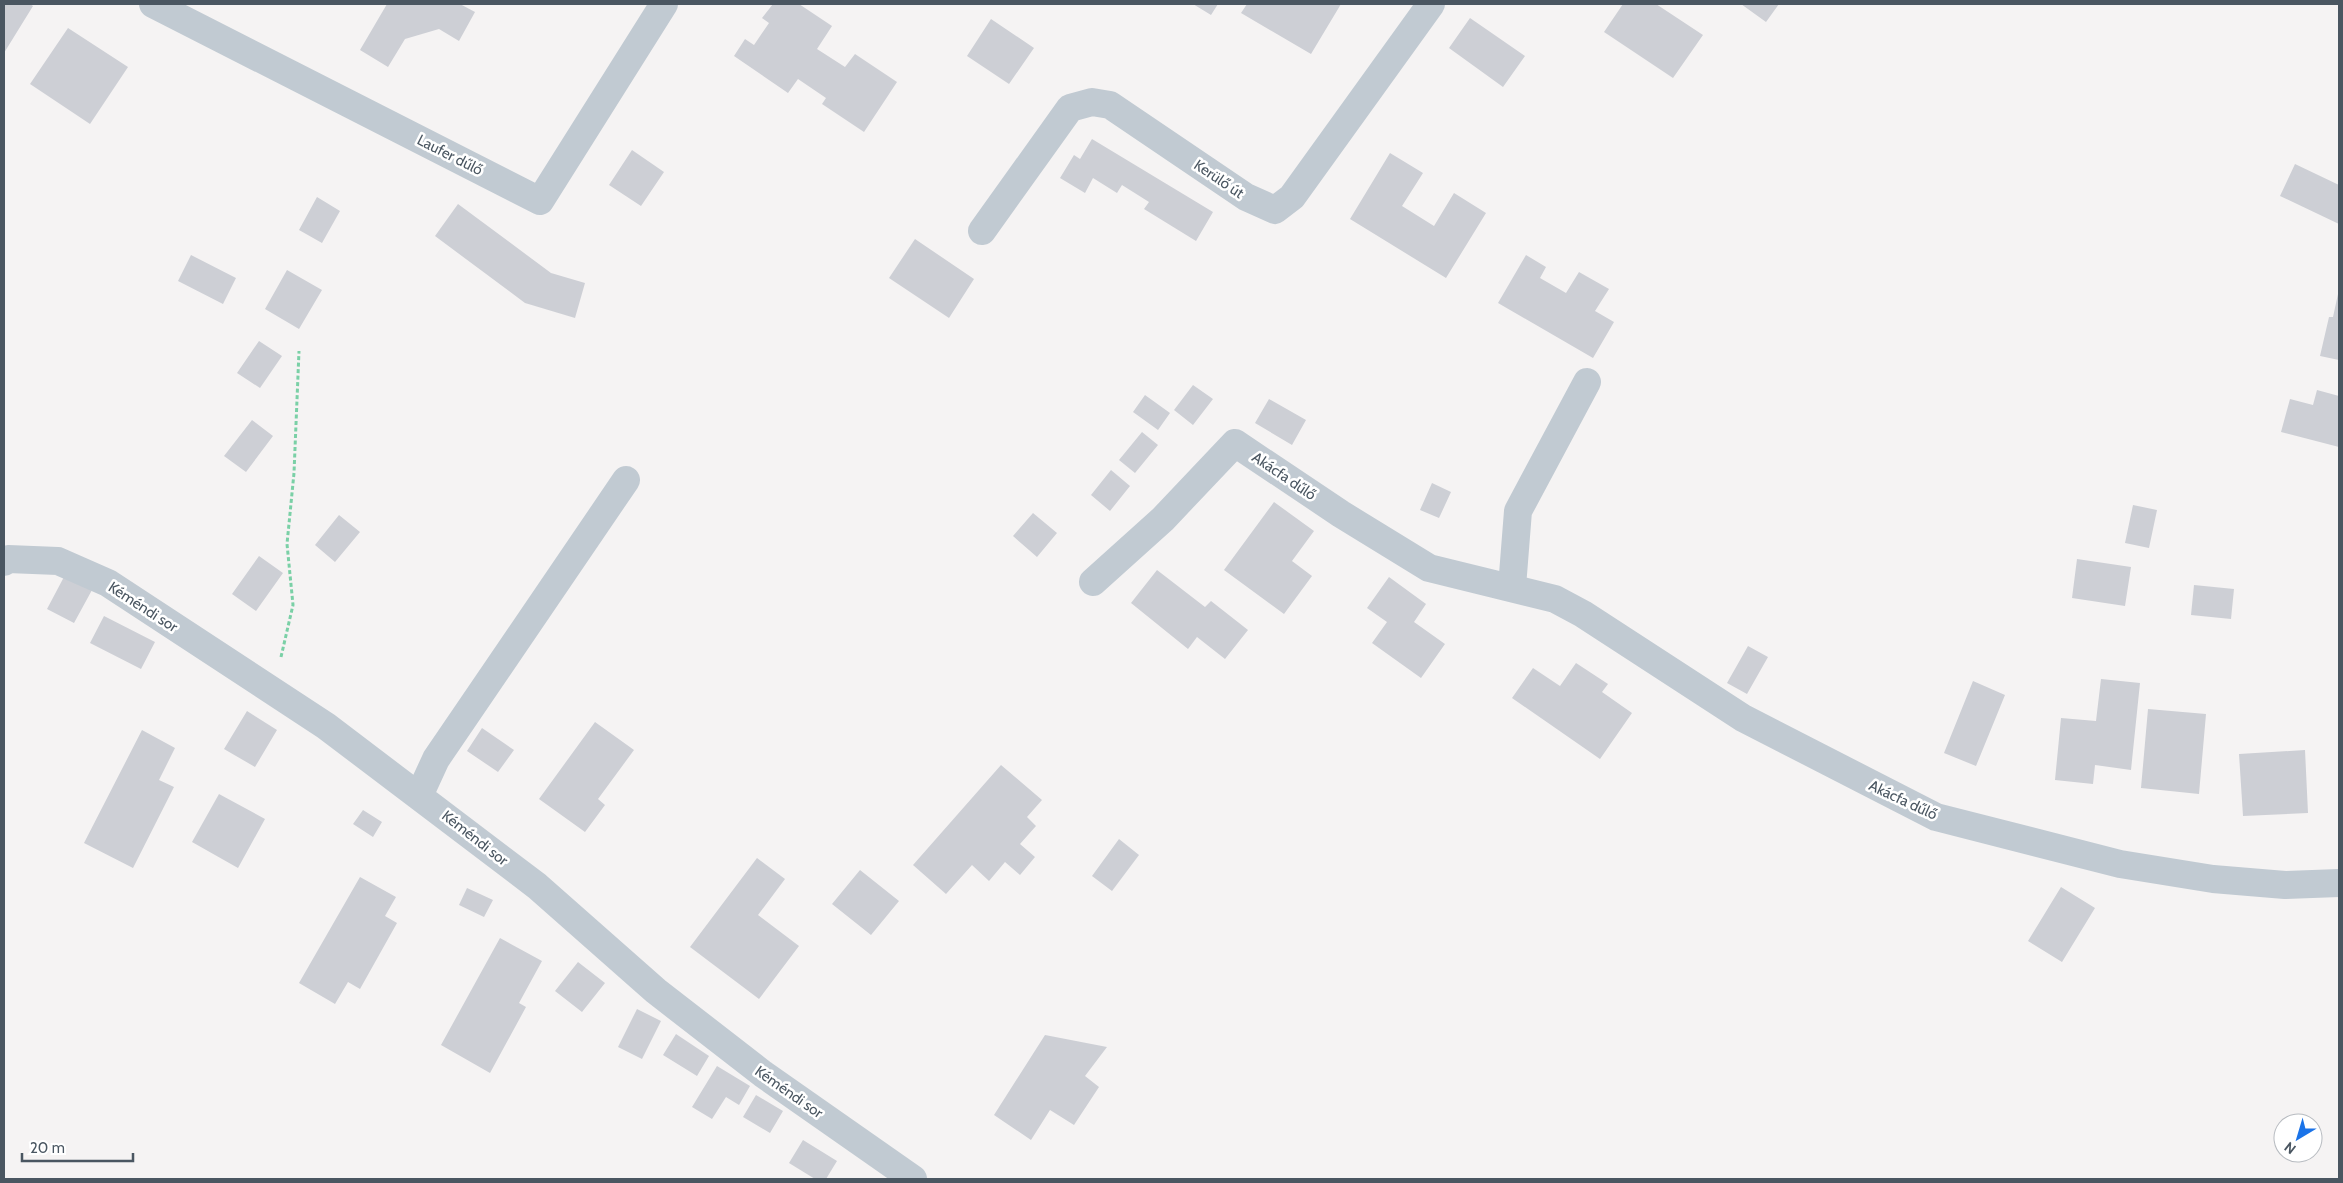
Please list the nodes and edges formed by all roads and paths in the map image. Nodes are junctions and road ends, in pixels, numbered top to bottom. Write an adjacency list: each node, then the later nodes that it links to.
1 (153, 4): 2 (street, Laufer dűlő)
2 (664, 4)
3 (1431, 4): 4 (street, Kerülő út)
4 (982, 231)
5 (299, 351): 11 (path)
6 (1587, 382): 10 (street)
7 (626, 480): 12 (street)
8 (4, 562): 11 (street, Kéméndi sor)
9 (1093, 582): 10 (street, Akácfa dűlő)
10 (1512, 587): 13 (street, Akácfa dűlő)
11 (274, 692): 12 (street, Kéméndi sor)
12 (419, 796): 14 (street, Kéméndi sor)
13 (2339, 883)
14 (913, 1179)

